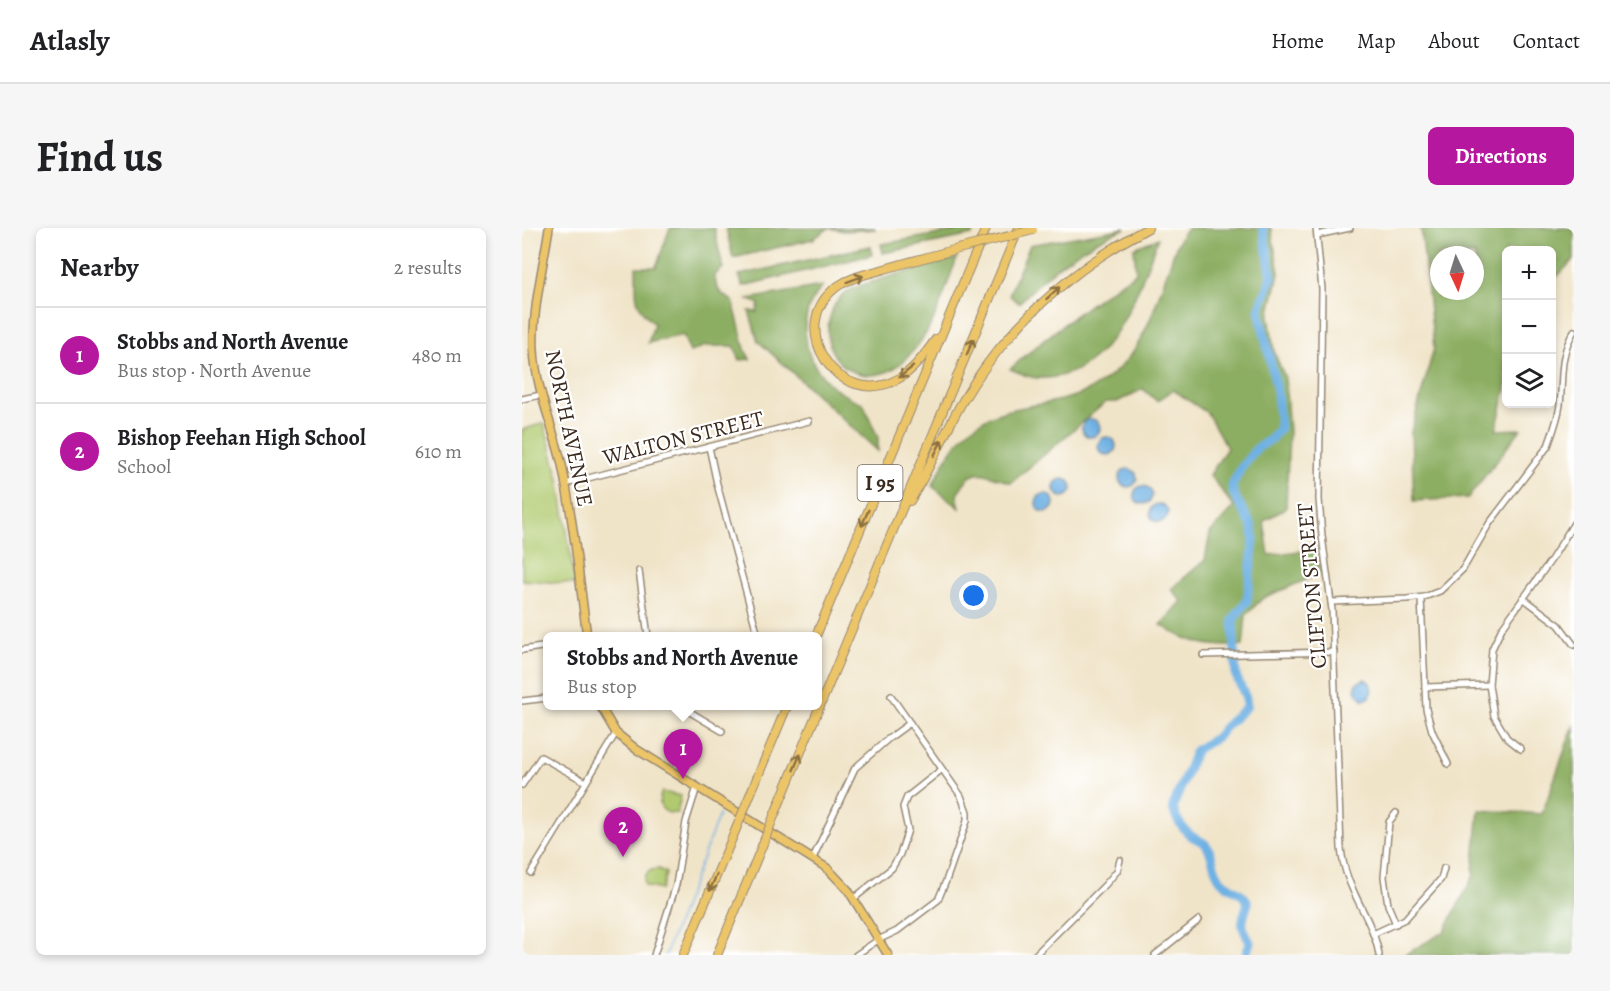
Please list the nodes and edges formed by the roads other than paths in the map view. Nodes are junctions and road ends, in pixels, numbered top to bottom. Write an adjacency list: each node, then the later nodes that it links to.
1 (549, 228): 10 (main road, NORTH AVENUE)
2 (986, 228): 8 (highway, I 95)
3 (1019, 228): 15 (highway, I 95, one-way to 3)
4 (1148, 228): 15 (highway, one-way to 4)
5 (1350, 228): 7 (street)
6 (1036, 229): 8 (highway, one-way to 6, bridge)
7 (1317, 231): 20 (street, CLIFTON STREET)
8 (944, 329): 24 (highway, I 95, one-way to 24)
9 (1574, 331): 18 (street)
10 (541, 395): 11 (street); 14 (main road, NORTH AVENUE)
11 (522, 399)
12 (809, 421): 13 (street, WALTON STREET)
13 (710, 447): 14 (street, WALTON STREET); 23 (street)
14 (566, 484): 21 (main road, NORTH AVENUE)
15 (899, 517): 35 (highway, I 95, one-way to 15, bridge)
16 (1574, 523): 19 (street)
17 (639, 571): 22 (street)
18 (1421, 598): 20 (street); 31 (street)
19 (1523, 598): 25 (street); 30 (street)
20 (1331, 602): 28 (street, CLIFTON STREET)
21 (586, 632)
22 (647, 632)
23 (757, 632)
24 (818, 632)
25 (1574, 645)
26 (543, 647): 27 (street)
27 (522, 650)
28 (1334, 652): 29 (street); 57 (street, CLIFTON STREET)
29 (1203, 655)
30 (1489, 685): 31 (street); 43 (street)
31 (1425, 687): 44 (street)
32 (891, 696): 40 (street)
33 (543, 699): 34 (street)
34 (522, 701)
35 (822, 701)
36 (603, 710): 42 (main road)
37 (688, 710): 41 (street)
38 (785, 710): 60 (highway, one-way to 60, bridge)
39 (818, 710): 61 (highway, I 95, one-way to 39, bridge)
40 (910, 723): 45 (street); 50 (street)
41 (722, 731)
42 (616, 733): 46 (street); 48 (main road)
43 (1521, 749)
44 (1448, 764)
45 (941, 770): 54 (street); 58 (street)
46 (586, 782): 47 (street); 53 (street)
47 (522, 785)
48 (697, 787): 50 (main road); 59 (street)
49 (1396, 813): 56 (street)
50 (813, 858): 54 (main road)
51 (1120, 860): 64 (street)
52 (1444, 868): 56 (street)
53 (531, 873)
54 (854, 899): 58 (main road)
55 (1200, 920): 65 (street)
56 (1396, 924): 57 (street)
57 (1373, 934): 66 (street, CLIFTON STREET)
58 (878, 940): 62 (street); 63 (main road)
59 (654, 955)
60 (683, 955)
61 (717, 955)
62 (856, 955)
63 (888, 955)
64 (1035, 955)
65 (1155, 955)
66 (1379, 955)

